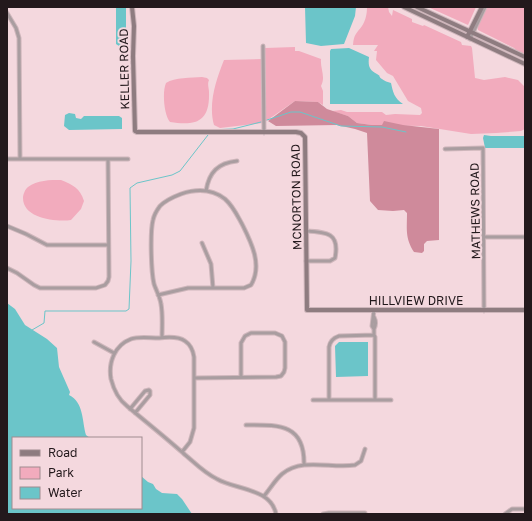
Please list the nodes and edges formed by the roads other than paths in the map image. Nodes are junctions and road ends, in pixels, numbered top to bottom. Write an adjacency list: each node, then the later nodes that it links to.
1 (132, 7): 12 (street, KELLER ROAD)
2 (404, 7): 8 (street)
3 (416, 7): 7 (street)
4 (482, 7): 7 (street)
5 (485, 7): 7 (street)
6 (7, 13): 17 (street)
7 (471, 32): 8 (street); 10 (street)
8 (469, 38): 11 (street)
9 (263, 46): 13 (street)
10 (525, 57)
11 (525, 64)
12 (135, 131): 13 (street, MCNORTON ROAD)
13 (264, 133): 22 (street, MCNORTON ROAD)
14 (445, 149): 23 (street, MATHEWS ROAD)
15 (128, 158): 18 (street)
16 (7, 159): 17 (street)
17 (20, 159): 18 (street)
18 (108, 159): 26 (street)
19 (237, 161): 20 (street)
20 (206, 191): 29 (street); 30 (street)
21 (7, 226): 26 (street)
22 (306, 231): 27 (street, MCNORTON ROAD); 27 (street)
23 (484, 237): 24 (street); 34 (street, MATHEWS ROAD)
24 (525, 237)
25 (202, 244): 29 (street)
26 (108, 246): 28 (street)
27 (306, 261): 31 (street, MCNORTON ROAD)
28 (7, 268)
29 (213, 288): 30 (street)
30 (158, 295): 36 (street)
31 (307, 310): 32 (street, HILLVIEW DRIVE)
32 (374, 310): 34 (street, HILLVIEW DRIVE); 35 (street)
33 (525, 310): 34 (street, HILLVIEW DRIVE)
34 (484, 311)
35 (374, 335): 42 (street); 43 (street)
36 (162, 338): 38 (street); 40 (street)
37 (94, 342): 38 (street)
38 (114, 353): 45 (street)
39 (241, 377): 39 (street); 40 (street)
40 (194, 378): 49 (street)
41 (313, 400): 42 (street)
42 (329, 400): 43 (street)
43 (375, 400): 44 (street)
44 (391, 400)
45 (130, 409): 46 (street); 46 (street)
46 (135, 413): 49 (street)
47 (246, 425): 50 (street)
48 (365, 449): 50 (street)
49 (182, 452): 51 (street)
50 (304, 465): 51 (street)
51 (264, 496): 55 (street)
52 (525, 510): 54 (street)
53 (365, 513): 56 (street)
54 (505, 513)
55 (276, 514)
56 (323, 514)

